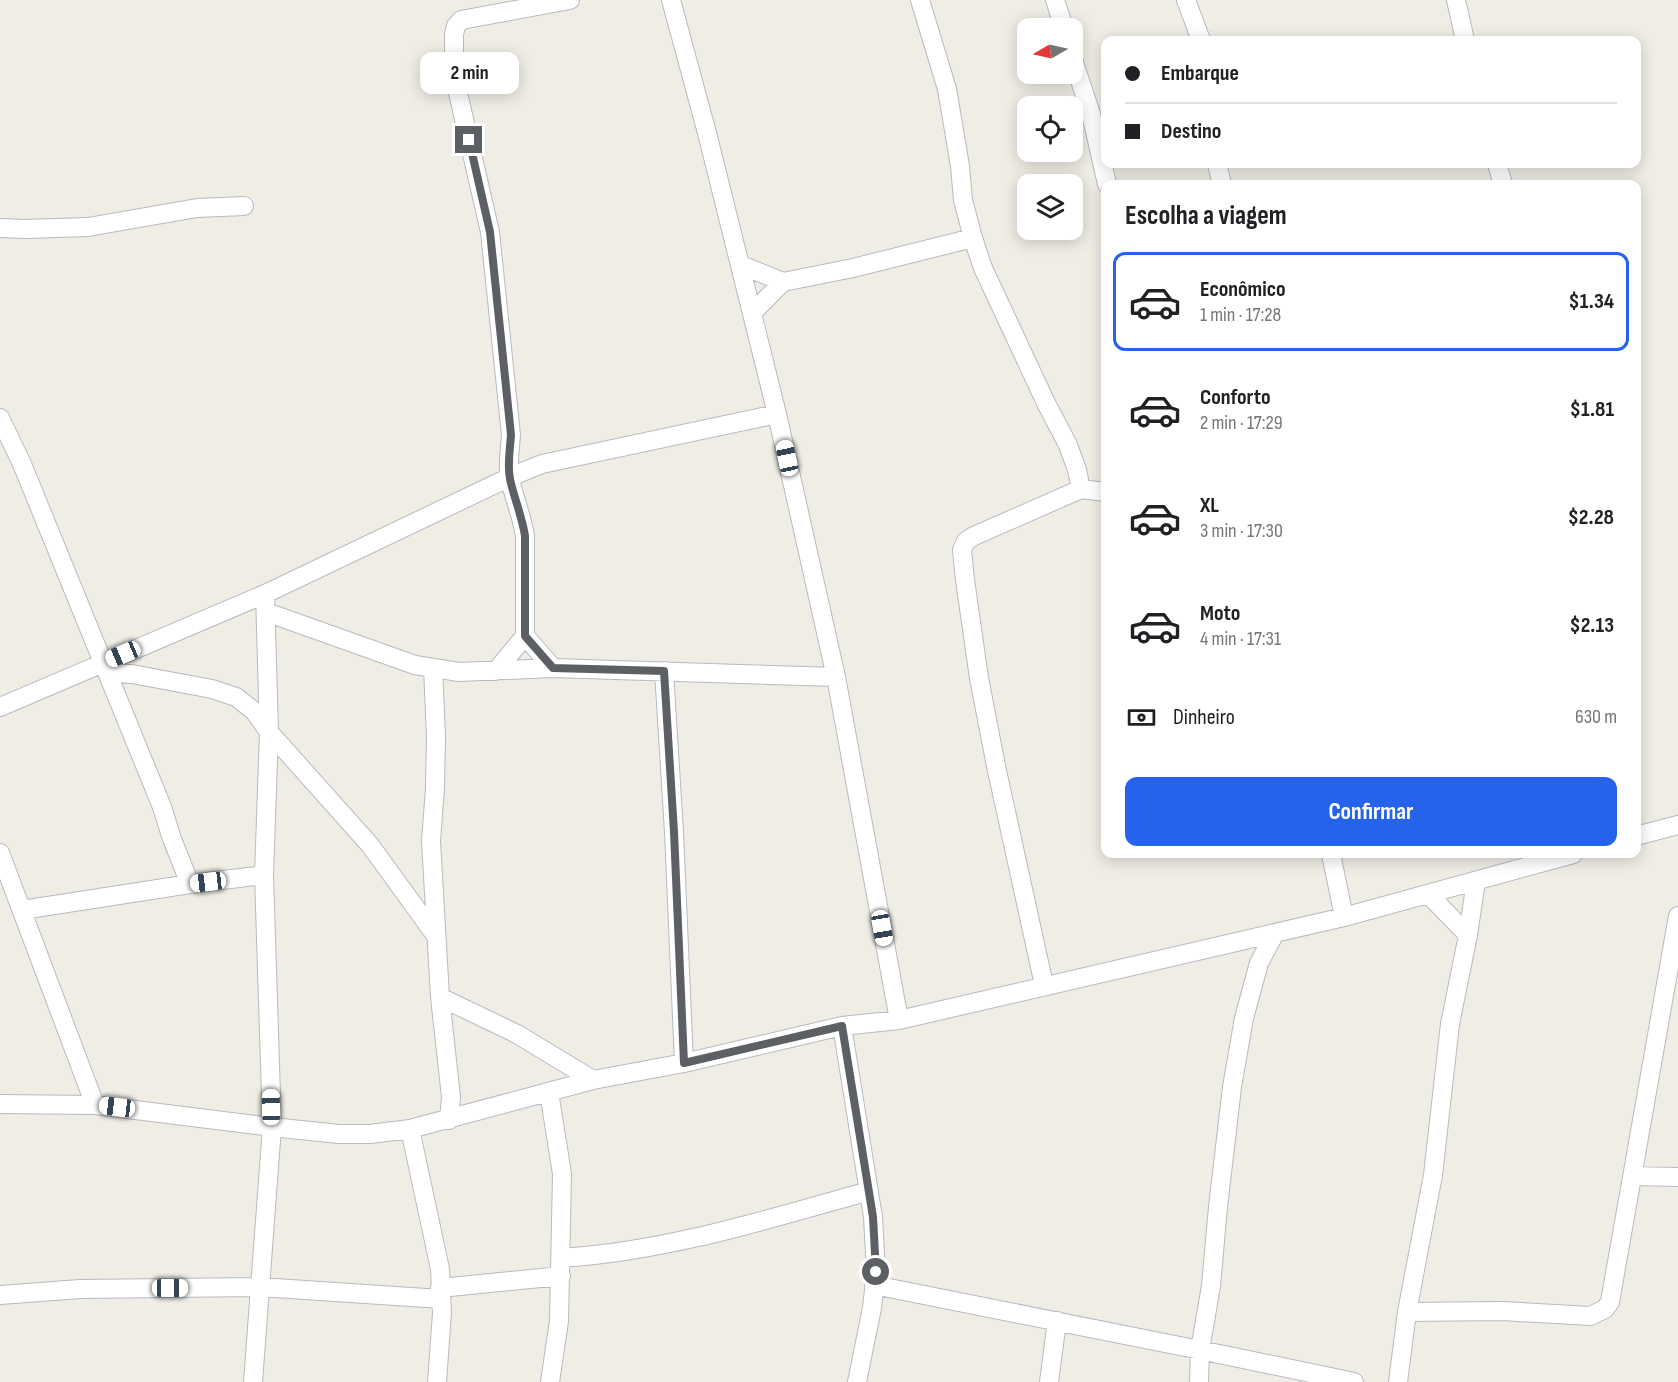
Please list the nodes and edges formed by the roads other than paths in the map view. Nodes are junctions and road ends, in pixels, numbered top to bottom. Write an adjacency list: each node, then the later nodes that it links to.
1 (570, 0): 20 (street)
2 (671, 0): 15 (street)
3 (920, 0): 14 (street)
4 (1055, 0): 7 (street)
5 (1186, 0): 8 (street)
6 (1456, 0): 9 (street)
7 (1061, 18)
8 (1200, 36)
9 (1464, 36)
10 (1081, 84): 11 (street)
11 (1101, 159)
12 (244, 206): 13 (street)
13 (0, 228)
14 (973, 238): 16 (street); 21 (street)
15 (741, 265): 16 (street); 17 (street)
16 (783, 282): 17 (street)
17 (753, 312): 18 (street)
18 (777, 414): 20 (street); 30 (street)
19 (0, 418): 25 (street)
20 (510, 477): 23 (street); 24 (street)
21 (1081, 489): 22 (street); 50 (street)
22 (1101, 491)
23 (266, 603): 25 (street); 26 (street); 32 (street)
24 (525, 636): 27 (street); 28 (street)
25 (105, 667): 31 (street); 32 (street); 40 (street)
26 (433, 668): 28 (street); 47 (street)
27 (553, 668): 28 (street); 29 (street)
28 (496, 670)
29 (664, 671): 30 (street); 54 (street)
30 (836, 677): 52 (street)
31 (0, 707)
32 (269, 732): 38 (street); 47 (street)
33 (1678, 825): 34 (street)
34 (1641, 835)
35 (0, 853): 42 (street)
36 (1332, 858): 44 (street)
37 (1558, 858): 39 (street)
38 (264, 875): 40 (street); 60 (street)
39 (1476, 880): 41 (street); 46 (street)
40 (190, 884): 42 (street)
41 (1428, 894): 44 (street); 46 (street)
42 (22, 910): 58 (street)
43 (1678, 916): 62 (street)
44 (1344, 917): 45 (street)
45 (1275, 933): 48 (street); 49 (street)
46 (1468, 935): 70 (street)
47 (436, 936): 51 (street)
48 (1239, 941): 49 (street); 50 (street)
49 (1259, 963): 72 (street)
50 (1044, 985): 52 (street)
51 (440, 997): 55 (street); 59 (street)
52 (899, 1020): 53 (street)
53 (842, 1026): 54 (street); 64 (street)
54 (684, 1063): 55 (street)
55 (593, 1080): 56 (street)
56 (549, 1092): 59 (street); 65 (street)
57 (0, 1104): 58 (street)
58 (95, 1105): 60 (street)
59 (449, 1120): 61 (street)
60 (272, 1127): 61 (street); 67 (street)
61 (410, 1129): 68 (street)
62 (1632, 1176): 63 (street); 70 (street)
63 (1678, 1178)
64 (869, 1191): 65 (street); 66 (street)
65 (561, 1267): 68 (street); 75 (street)
66 (874, 1285): 71 (street); 76 (street)
67 (260, 1287): 68 (street); 69 (street); 73 (street)
68 (441, 1293): 74 (street)
69 (0, 1295)
70 (1407, 1312): 80 (street)
71 (1057, 1321): 72 (street); 77 (street)
72 (1200, 1350): 78 (street); 79 (street)
73 (253, 1382)
74 (437, 1382)
75 (550, 1382)
76 (856, 1382)
77 (1049, 1382)
78 (1199, 1382)
79 (1354, 1382)
80 (1398, 1382)

